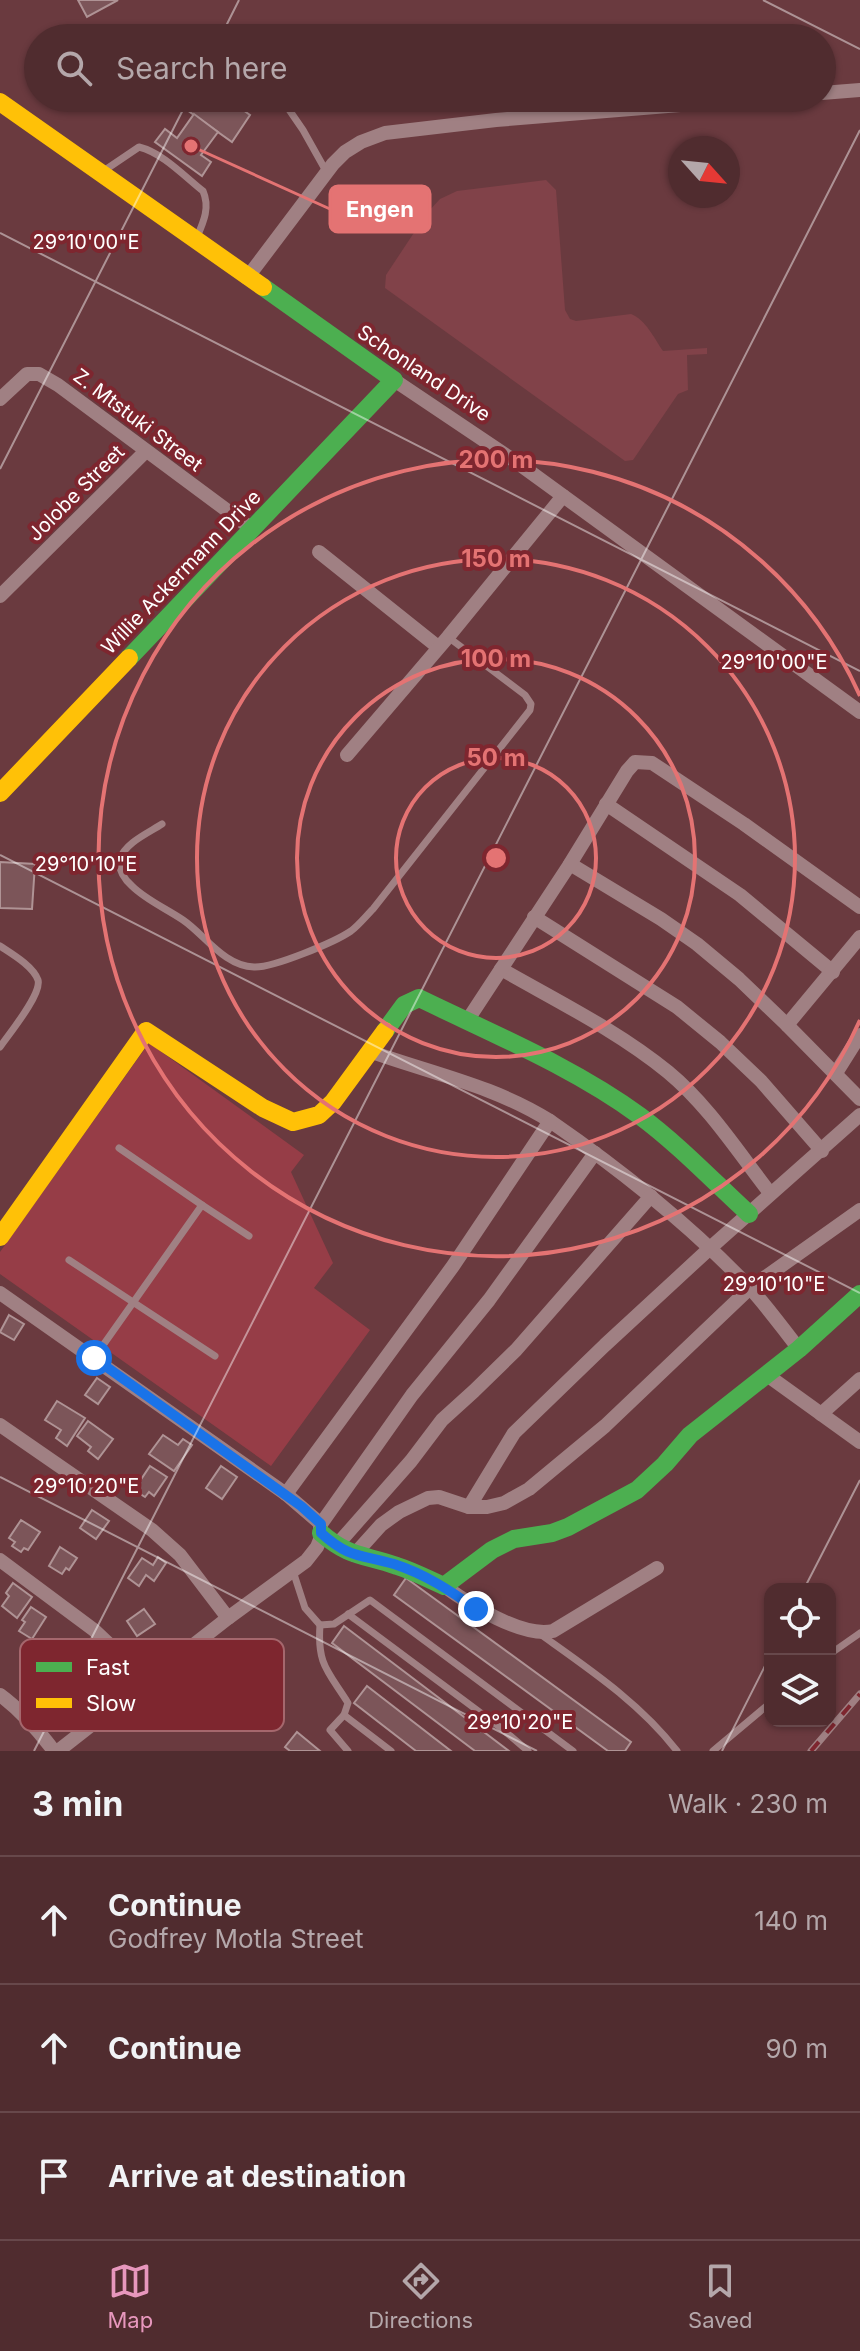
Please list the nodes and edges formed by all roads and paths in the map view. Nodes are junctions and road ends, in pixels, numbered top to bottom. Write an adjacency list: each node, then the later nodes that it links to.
1 (860, 90): 2 (street)
2 (836, 92)
3 (0, 102): 7 (street, Schonland Drive)
4 (291, 112): 6 (lane)
5 (594, 112): 6 (street)
6 (326, 172): 9 (street)
7 (100, 173): 8 (street, Schonland Drive); 8 (lane)
8 (195, 241): 9 (street, Schonland Drive)
9 (247, 278): 10 (street, Schonland Drive)
10 (394, 380): 13 (street, Schonland Drive); 14 (street, Willie Ackermann Drive)
11 (0, 399): 12 (street, Z. Mtstuki Street)
12 (146, 451): 14 (street, Z. Mtstuki Street); 16 (street, Jolobe Street)
13 (563, 496): 17 (street); 18 (street, Schonland Drive)
14 (252, 529): 20 (street, Willie Ackermann Drive)
15 (319, 552): 17 (street)
16 (0, 596)
17 (443, 642): 19 (street); 22 (lane)
18 (860, 712)
19 (347, 755)
20 (0, 793)
21 (606, 804): 23 (street); 24 (street); 29 (street)
22 (162, 824)
23 (570, 864): 25 (street); 31 (street)
24 (860, 907)
25 (534, 917): 28 (street); 40 (street)
26 (860, 937): 29 (street)
27 (0, 946): 33 (lane)
28 (501, 969): 30 (street); 42 (street)
29 (833, 972): 31 (street)
30 (467, 1021): 34 (street); 46 (street)
31 (787, 1025): 35 (street)
32 (860, 1035): 35 (street)
33 (0, 1047)
34 (369, 1051): 38 (street); 48 (street)
35 (836, 1073): 36 (street)
36 (860, 1099)
37 (860, 1115): 40 (street)
38 (550, 1121): 41 (street); 63 (street)
39 (119, 1148): 44 (lane)
40 (822, 1151): 42 (street)
41 (595, 1153): 43 (street); 65 (street)
42 (770, 1193): 46 (street)
43 (651, 1196): 49 (street); 66 (street)
44 (202, 1205): 47 (lane); 54 (lane)
45 (860, 1210): 51 (street)
46 (749, 1214): 49 (street)
47 (249, 1236)
48 (0, 1237)
49 (709, 1249): 51 (street); 64 (street)
50 (69, 1260): 54 (lane)
51 (750, 1288): 55 (street); 64 (street)
52 (0, 1293): 57 (street)
53 (860, 1294): 55 (street)
54 (134, 1303): 56 (lane); 57 (lane)
55 (799, 1349): 58 (street)
56 (215, 1356)
57 (94, 1358): 63 (street)
58 (767, 1375): 60 (street); 71 (street)
59 (860, 1379): 60 (street)
60 (821, 1414): 62 (street)
61 (0, 1425): 73 (street)
62 (860, 1442)
63 (286, 1494): 65 (street)
64 (469, 1507): 67 (street)
65 (321, 1528): 66 (street); 70 (street)
66 (336, 1546): 67 (street)
67 (354, 1555): 71 (street)
68 (0, 1560): 77 (street)
69 (657, 1568): 75 (street)
70 (293, 1571): 73 (street); 74 (lane)
71 (444, 1586): 75 (street)
72 (348, 1614): 74 (lane); 89 (lane); 90 (lane)
73 (228, 1618): 78 (street)
74 (320, 1625): 83 (lane)
75 (538, 1633): 91 (lane)
76 (860, 1633): 79 (lane)
77 (104, 1639)
78 (201, 1639)
79 (836, 1650)
80 (0, 1695): 82 (street)
81 (764, 1708): 92 (lane)
82 (20, 1711)
83 (344, 1715): 87 (lane); 88 (lane)
84 (39, 1731): 86 (street)
85 (82, 1731): 86 (street)
86 (56, 1751)
87 (348, 1751)
88 (391, 1751)
89 (528, 1751)
90 (573, 1751)
91 (677, 1751)
92 (713, 1751)

